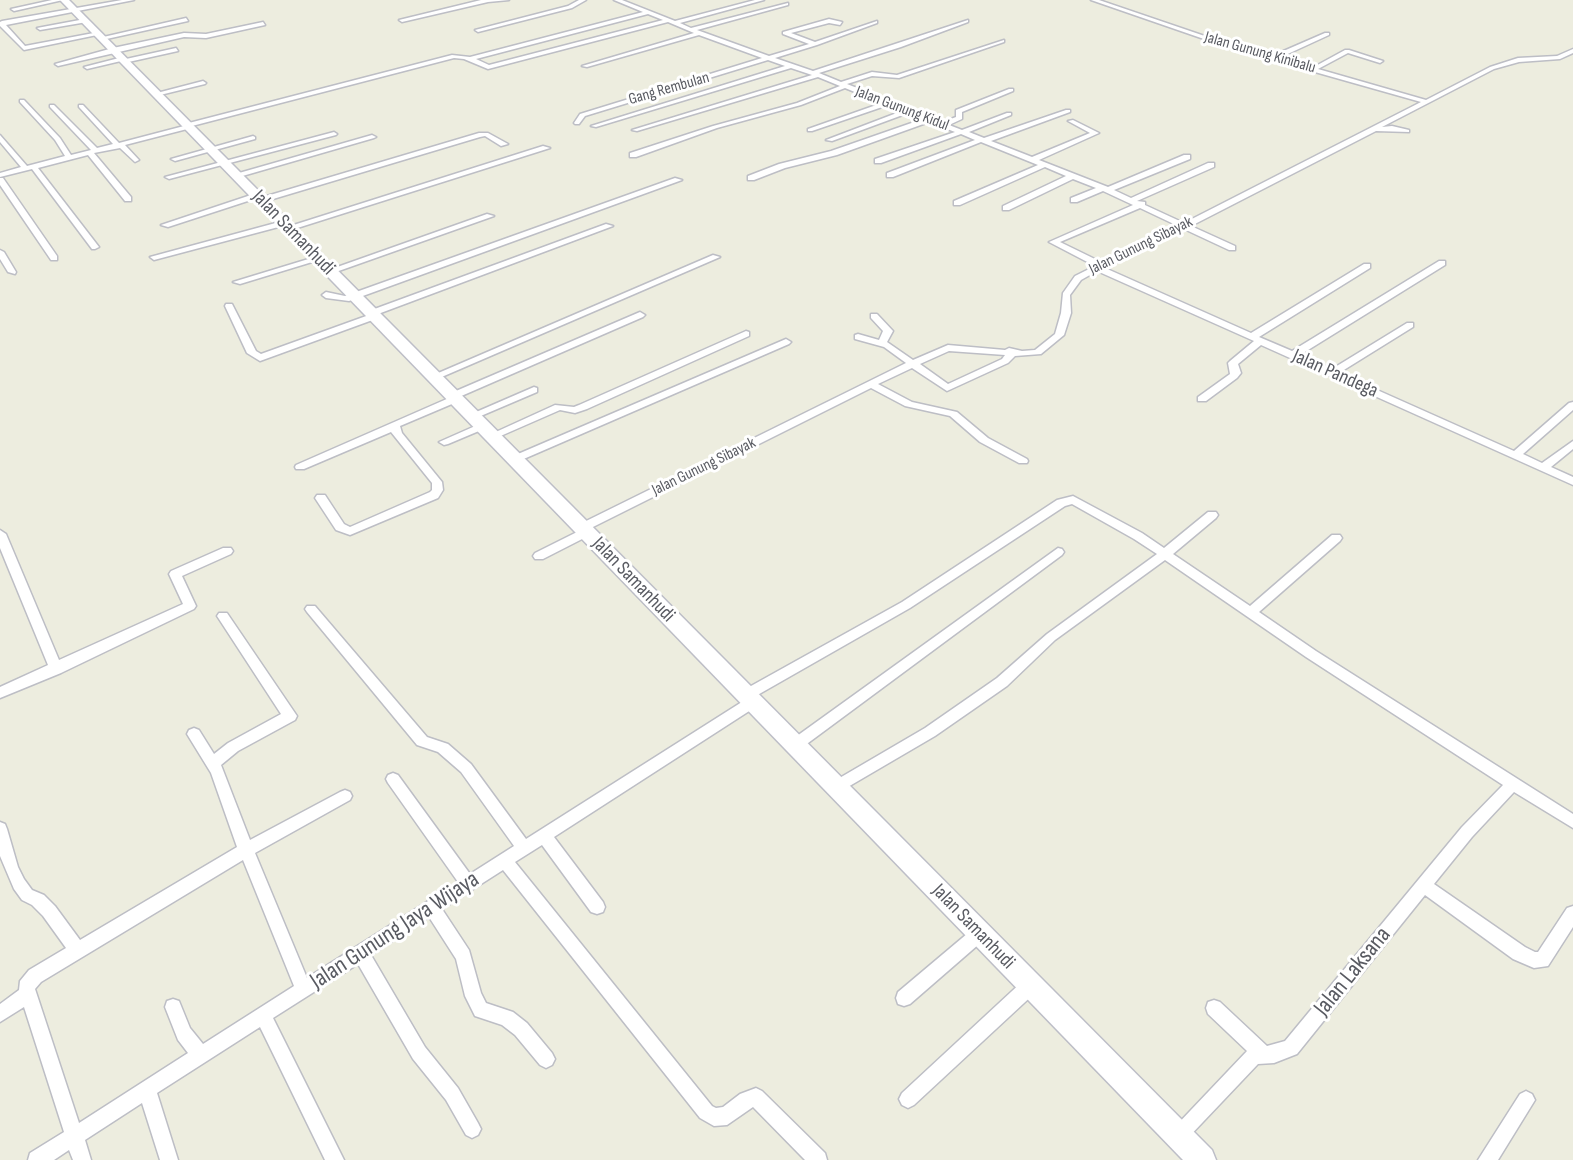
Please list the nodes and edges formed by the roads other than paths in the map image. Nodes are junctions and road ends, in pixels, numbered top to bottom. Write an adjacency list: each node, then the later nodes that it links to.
1 (102, 0): 21 (street)
2 (131, 0): 21 (street)
3 (506, 0): 13 (street)
4 (583, 0): 22 (street)
5 (633, 0): 8 (street)
6 (761, 0): 15 (street)
7 (1094, 0): 30 (street, Jalan Gunung Kinibalu)
8 (620, 1): 11 (street, Jalan Gunung Kidul)
9 (786, 4): 23 (street)
10 (14, 9): 21 (street)
11 (647, 13): 15 (street, Jalan Gunung Kidul); 31 (street)
12 (186, 20): 21 (street)
13 (402, 20)
14 (966, 21): 39 (street)
15 (671, 22): 23 (street, Jalan Gunung Kidul); 31 (street)
16 (875, 22): 27 (street, Gang Rembulan)
17 (840, 23): 27 (street)
18 (1, 24): 21 (street); 21 (street)
19 (263, 24): 21 (street)
20 (42, 25): 21 (street)
21 (92, 29): 28 (street); 34 (street); 37 (street); 43 (street, Jalan Samanhudi)
22 (478, 30)
23 (690, 30): 24 (street, Jalan Gunung Kidul)
24 (700, 33): 32 (street, Jalan Gunung Kidul); 35 (street)
25 (1327, 34): 30 (street)
26 (1002, 41): 41 (street)
27 (815, 44): 32 (street, Gang Rembulan)
28 (176, 50)
29 (1573, 51): 45 (street, Jalan Gunung Sibayak)
30 (1274, 58): 38 (street, Jalan Gunung Kinibalu)
31 (470, 59): 56 (street)
32 (769, 59): 36 (street, Jalan Gunung Kidul); 54 (street, Gang Rembulan)
33 (1380, 61): 38 (street)
34 (58, 64)
35 (585, 66)
36 (790, 66): 39 (street, Jalan Gunung Kidul); 57 (street)
37 (87, 67)
38 (1315, 68): 45 (street, Jalan Gunung Kinibalu)
39 (815, 74): 41 (street, Jalan Gunung Kidul); 59 (street)
40 (203, 83): 43 (street)
41 (843, 85): 46 (street, Jalan Gunung Kidul); 75 (street)
42 (1011, 90): 55 (street)
43 (156, 94): 56 (street, Jalan Samanhudi)
44 (22, 101): 77 (street)
45 (1427, 102): 58 (street, Jalan Gunung Sibayak)
46 (888, 103): 49 (street, Jalan Gunung Kidul); 60 (street)
47 (52, 106): 74 (street)
48 (81, 106): 70 (street)
49 (908, 111): 52 (street, Jalan Gunung Kidul); 67 (street)
50 (1068, 111): 68 (street)
51 (1010, 114): 62 (street)
52 (930, 119): 55 (street, Jalan Gunung Kidul); 90 (street)
53 (1071, 121): 80 (street)
54 (577, 123)
55 (942, 124): 62 (street, Jalan Gunung Kidul)
56 (188, 126): 70 (street); 73 (street, Jalan Samanhudi)
57 (594, 126)
58 (1372, 129): 61 (street); 102 (street, Jalan Gunung Sibayak)
59 (635, 130)
60 (810, 130)
61 (1407, 131)
62 (962, 132): 68 (street, Jalan Gunung Kidul); 81 (street)
63 (334, 134): 85 (street)
64 (0, 136): 84 (street)
65 (372, 137): 85 (street)
66 (253, 138): 73 (street)
67 (830, 140)
68 (984, 141): 72 (street); 80 (street, Jalan Gunung Kidul); 87 (street)
69 (504, 144): 94 (street)
70 (119, 145): 74 (street); 79 (street)
71 (546, 148): 104 (street)
72 (972, 149)
73 (211, 150): 78 (street); 85 (street, Jalan Samanhudi)
74 (93, 152): 77 (street); 95 (street)
75 (633, 155)
76 (1187, 157): 93 (street)
77 (69, 158): 84 (street)
78 (175, 159)
79 (135, 160)
80 (1032, 160): 82 (street, Jalan Gunung Kidul)
81 (878, 161)
82 (1044, 165): 88 (street, Jalan Gunung Kidul); 98 (street)
83 (1211, 165): 97 (street)
84 (30, 168): 86 (street); 106 (street)
85 (230, 169): 89 (street); 94 (street, Jalan Samanhudi)
86 (0, 175)
87 (890, 176)
88 (1072, 176): 93 (street, Jalan Gunung Kidul); 100 (street)
89 (169, 177)
90 (751, 178)
91 (0, 180): 111 (street)
92 (678, 180): 119 (street)
93 (1105, 189): 96 (street); 97 (street, Jalan Gunung Kidul)
94 (259, 198): 103 (street); 104 (street, Jalan Samanhudi)
95 (128, 199)
96 (1074, 200)
97 (1133, 200): 99 (street, Jalan Gunung Kidul)
98 (957, 202)
99 (1142, 204): 102 (street, Jalan Gunung Kidul); 115 (street, Jalan Pandega)
100 (1006, 208)
101 (490, 216): 113 (street)
102 (1185, 224): 107 (street, Jalan Gunung Kidul); 115 (street, Jalan Gunung Sibayak)
103 (165, 225)
104 (285, 226): 109 (street); 113 (street, Jalan Samanhudi)
105 (609, 226): 121 (street)
106 (95, 247)
107 (1233, 248)
108 (0, 252): 116 (street)
109 (154, 257)
110 (716, 257): 134 (street)
111 (54, 258)
112 (1442, 263): 131 (street)
113 (324, 265): 117 (street); 119 (street, Jalan Samanhudi)
114 (1367, 266): 127 (street)
115 (1100, 267): 127 (street, Jalan Pandega); 130 (street, Jalan Gunung Sibayak)
116 (12, 272)
117 (237, 282)
118 (326, 295): 119 (street)
119 (354, 296): 121 (street, Jalan Samanhudi)
120 (229, 306): 121 (street)
121 (373, 315): 134 (street, Jalan Samanhudi)
122 (640, 315): 137 (street)
123 (874, 316): 129 (street)
124 (1410, 325): 133 (street)
125 (746, 334): 140 (street)
126 (858, 337): 129 (street)
127 (1256, 339): 131 (street, Jalan Pandega); 138 (street)
128 (786, 342): 145 (street)
129 (882, 343): 132 (street)
130 (1009, 351): 132 (street, Jalan Gunung Sibayak); 132 (street)
131 (1293, 356): 133 (street, Jalan Pandega)
132 (910, 363): 135 (street, Jalan Gunung Sibayak)
133 (1332, 373): 144 (street, Jalan Pandega)
134 (434, 377): 137 (street, Jalan Samanhudi)
135 (870, 384): 146 (street); 152 (street, Jalan Gunung Sibayak)
136 (534, 390): 140 (street)
137 (454, 397): 140 (street, Jalan Samanhudi); 141 (street)
138 (1202, 399)
139 (1573, 405): 144 (street)
140 (482, 426): 142 (street); 145 (street, Jalan Samanhudi)
141 (394, 427): 147 (street); 150 (street)
142 (444, 442)
143 (1573, 444): 148 (street)
144 (1516, 455): 148 (street, Jalan Pandega)
145 (515, 459): 152 (street, Jalan Samanhudi)
146 (1023, 461)
147 (300, 466)
148 (1543, 468): 149 (street, Jalan Pandega)
149 (1573, 481)
150 (321, 498)
151 (1212, 515): 157 (street)
152 (584, 530): 158 (street, Jalan Gunung Sibayak); 164 (street, Jalan Samanhudi)
153 (0, 534): 162 (street)
154 (1336, 538): 160 (street)
155 (227, 551): 162 (street)
156 (1058, 552): 166 (street)
157 (1164, 555): 160 (street); 164 (street, Jalan Gunung Jaya Wijaya); 170 (street)
158 (539, 556)
159 (311, 609): 175 (street)
160 (1250, 613): 169 (street)
161 (223, 616): 167 (street)
162 (56, 669): 163 (street)
163 (0, 693)
164 (749, 699): 166 (street, Jalan Samanhudi); 174 (street, Jalan Gunung Jaya Wijaya)
165 (194, 734): 167 (street)
166 (795, 745): 170 (street, Jalan Samanhudi)
167 (213, 763): 176 (street)
168 (393, 779): 178 (street)
169 (1513, 784): 172 (street); 179 (street, Jalan Laksana)
170 (836, 787): 183 (street, Jalan Samanhudi)
171 (345, 796): 176 (street)
172 (1573, 822)
173 (0, 829): 184 (street)
174 (544, 836): 175 (street, Jalan Gunung Jaya Wijaya); 180 (street)
175 (524, 848): 177 (street, Jalan Gunung Jaya Wijaya)
176 (246, 850): 184 (street); 187 (street)
177 (505, 861): 178 (street, Jalan Gunung Jaya Wijaya); 207 (street)
178 (468, 884): 181 (street, Jalan Gunung Jaya Wijaya)
179 (1424, 885): 182 (street); 194 (street, Jalan Laksana)
180 (597, 907)
181 (432, 908): 185 (street, Jalan Gunung Jaya Wijaya); 196 (street)
182 (1573, 913)
183 (980, 933): 186 (street, Jalan Samanhudi); 189 (street)
184 (77, 950): 188 (street)
185 (361, 954): 187 (street, Jalan Gunung Jaya Wijaya); 200 (street)
186 (1031, 985): 198 (street); 202 (street, Jalan Samanhudi)
187 (304, 990): 193 (street, Jalan Gunung Jaya Wijaya)
188 (27, 994): 192 (street); 201 (street)
189 (904, 998)
190 (173, 1007): 195 (street)
191 (1214, 1008): 194 (street)
192 (0, 1014)
193 (263, 1016): 195 (street, Jalan Gunung Jaya Wijaya); 206 (street)
194 (1263, 1054): 202 (street, Jalan Laksana)
195 (200, 1055): 197 (street, Jalan Gunung Jaya Wijaya)
196 (546, 1059)
197 (147, 1089): 201 (street, Jalan Gunung Jaya Wijaya); 205 (street)
198 (908, 1099)
199 (1526, 1100): 209 (street)
200 (472, 1129)
201 (74, 1136): 203 (street, Jalan Gunung Jaya Wijaya); 204 (street)
202 (1178, 1136): 208 (street, Jalan Samanhudi)
203 (37, 1160)
204 (82, 1160)
205 (170, 1160)
206 (335, 1160)
207 (818, 1160)
208 (1202, 1160)
209 (1487, 1160)

